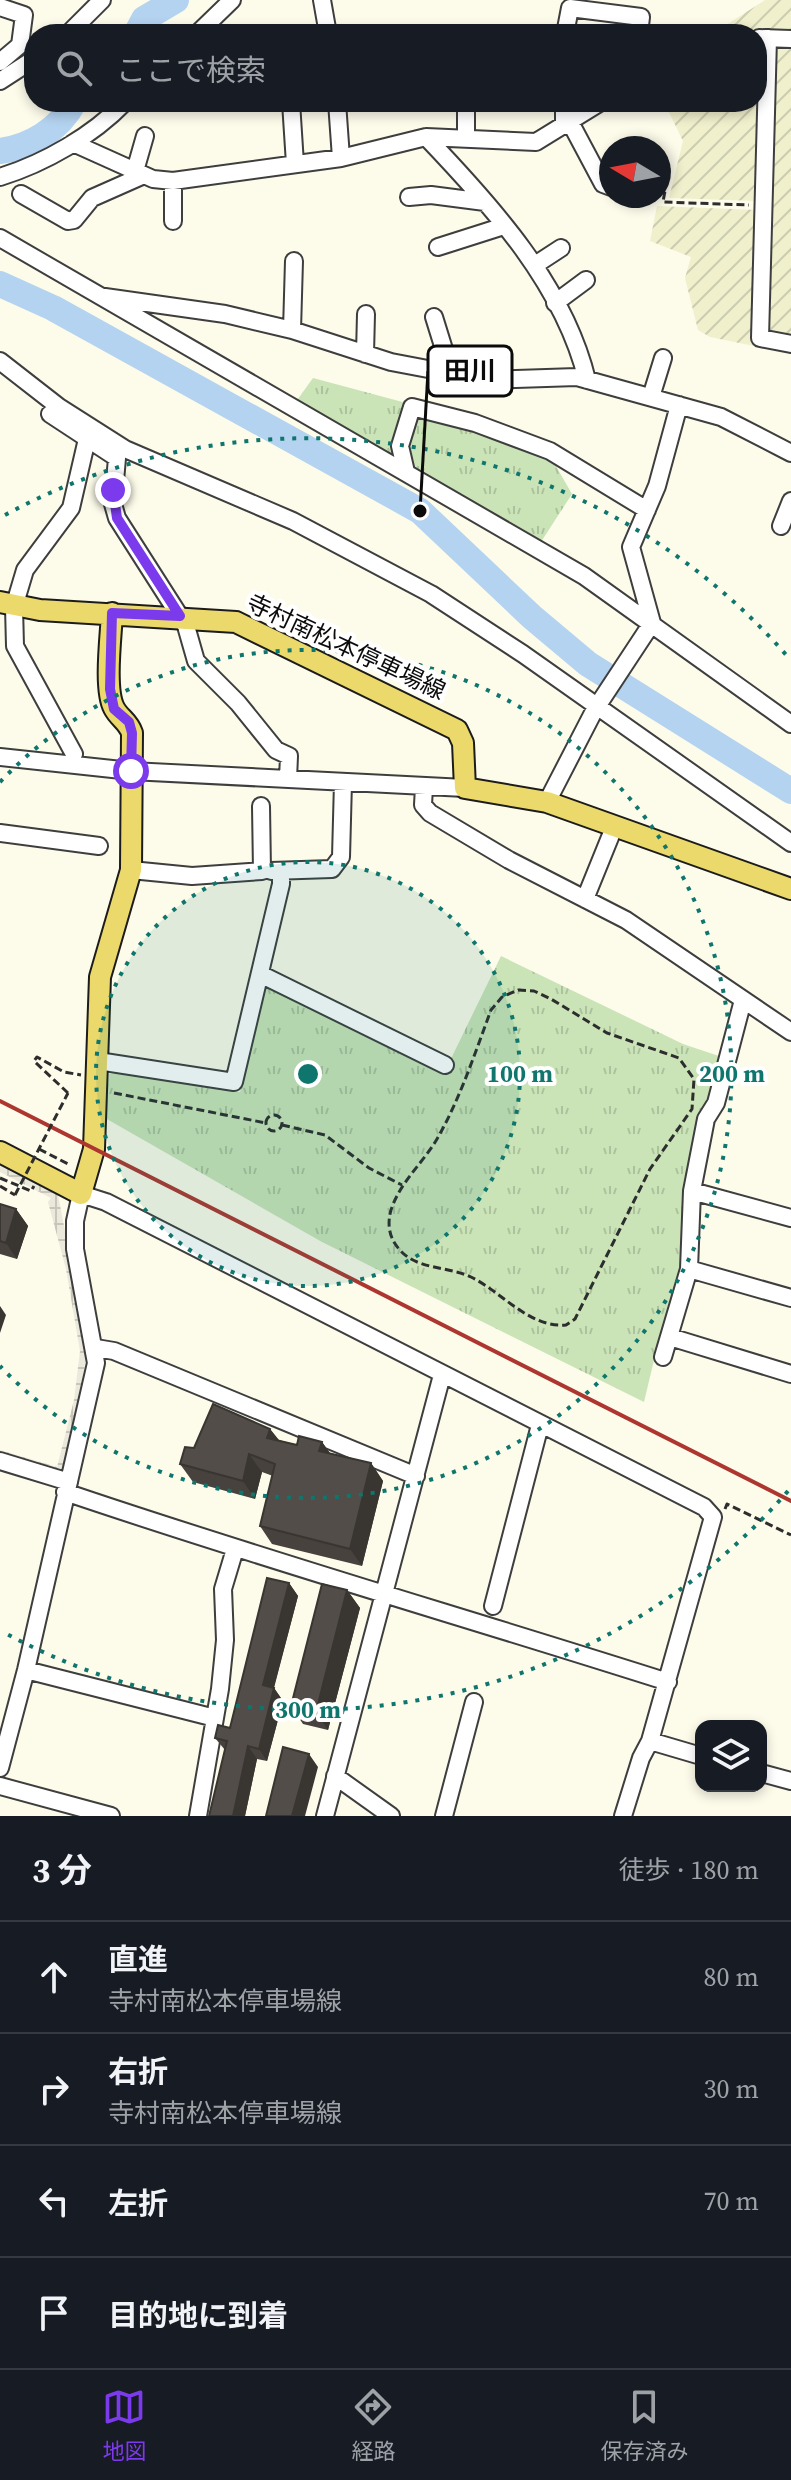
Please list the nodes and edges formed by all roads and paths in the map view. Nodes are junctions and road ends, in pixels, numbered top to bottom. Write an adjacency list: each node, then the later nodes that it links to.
1 (102, 0): 5 (street)
2 (232, 0): 6 (street)
3 (325, 4): 7 (street)
4 (0, 7): 12 (street)
5 (78, 24)
6 (207, 24)
7 (327, 24)
8 (567, 24): 9 (street)
9 (640, 24)
10 (767, 38): 11 (street)
11 (791, 39)
12 (0, 62)
13 (24, 65): 14 (street)
14 (0, 81)
15 (112, 112): 26 (street)
16 (292, 112): 28 (street)
17 (338, 112): 27 (street)
18 (466, 112): 25 (street)
19 (565, 112): 22 (street)
20 (586, 112): 22 (street)
21 (763, 112): 37 (street)
22 (567, 124): 25 (street); 31 (street)
23 (145, 136): 29 (street)
24 (426, 137): 25 (street); 27 (street); 35 (street)
25 (466, 139)
26 (73, 143): 29 (street); 30 (street)
27 (341, 158): 28 (street)
28 (295, 164): 32 (street)
29 (139, 173): 32 (street); 33 (street)
30 (0, 177)
31 (599, 177)
32 (173, 181): 38 (street)
33 (21, 194)
34 (409, 197): 35 (street)
35 (485, 202): 39 (street)
36 (671, 202): 37 (path)
37 (764, 205): 51 (street)
38 (173, 221)
39 (504, 226): 41 (street); 44 (street)
40 (0, 238): 46 (street)
41 (438, 247)
42 (561, 248): 44 (street)
43 (294, 261): 50 (street)
44 (535, 265): 47 (street)
45 (586, 280): 47 (street)
46 (97, 295): 50 (street); 62 (street)
47 (555, 303): 56 (street)
48 (366, 314): 52 (street)
49 (434, 317): 55 (street)
50 (292, 330): 52 (street)
51 (791, 344)
52 (365, 354): 55 (street)
53 (663, 358): 57 (street)
54 (0, 361): 58 (street)
55 (451, 372): 56 (street)
56 (587, 380): 57 (street)
57 (651, 397): 59 (street)
58 (49, 400): 60 (street); 70 (street)
59 (679, 405): 61 (street); 64 (street)
60 (87, 439): 66 (street); 68 (street)
61 (790, 448)
62 (406, 472): 64 (street); 69 (street)
63 (791, 501): 65 (street)
64 (647, 510): 69 (street)
65 (781, 526)
66 (7, 604): 67 (main road, 寺村南松本停車場線); 72 (street)
67 (112, 613): 68 (main road, 寺村南松本停車場線); 74 (main road)
68 (180, 616): 75 (street); 78 (main road, 寺村南松本停車場線)
69 (651, 625): 70 (street); 71 (street)
70 (600, 704): 79 (street); 83 (street)
71 (791, 724)
72 (74, 754)
73 (0, 757): 74 (street)
74 (131, 771): 75 (street); 85 (main road)
75 (288, 779): 76 (street)
76 (343, 782): 77 (street); 87 (street)
77 (424, 787): 78 (street); 89 (street)
78 (465, 788): 79 (main road)
79 (547, 802): 81 (main road)
80 (261, 806): 86 (street)
81 (615, 825): 88 (main road); 89 (street)
82 (0, 833): 84 (street)
83 (791, 843)
84 (99, 846)
85 (131, 870): 86 (street); 94 (main road)
86 (262, 871): 87 (street)
87 (281, 871): 90 (street)
88 (791, 889)
89 (585, 899): 91 (street)
90 (260, 974): 93 (street); 94 (street)
91 (743, 1000): 92 (street); 105 (street)
92 (791, 1032)
93 (445, 1065)
94 (94, 1068): 98 (path, bridge); 106 (main road)
95 (106, 1091): 96 (path)
96 (266, 1123): 97 (path); 97 (path)
97 (282, 1125): 102 (path)
98 (39, 1149): 100 (path); 103 (path, bridge)
99 (0, 1152): 106 (main road)
100 (68, 1164)
101 (0, 1178): 104 (path)
102 (403, 1185): 102 (path)
103 (0, 1186)
104 (31, 1191)
105 (692, 1191): 107 (street); 108 (street)
106 (81, 1194): 111 (street); 114 (street)
107 (791, 1218)
108 (689, 1269): 109 (street); 110 (street)
109 (791, 1298)
110 (670, 1337): 112 (street); 113 (street)
111 (96, 1348): 117 (street); 118 (street)
112 (663, 1357)
113 (791, 1374)
114 (442, 1375): 115 (street); 117 (street)
115 (540, 1425): 119 (street); 123 (street)
116 (0, 1461): 118 (street)
117 (416, 1476): 122 (street)
118 (67, 1487): 121 (street); 124 (street)
119 (711, 1528): 120 (path); 125 (street)
120 (791, 1535)
121 (235, 1549): 122 (street); 127 (street)
122 (385, 1592): 125 (street); 132 (street)
123 (493, 1606)
124 (26, 1670): 127 (street); 130 (street)
125 (668, 1682): 128 (street)
126 (474, 1702): 139 (street)
127 (215, 1718): 136 (street)
128 (650, 1741): 129 (street); 140 (street)
129 (695, 1754)
130 (0, 1768)
131 (767, 1775): 133 (street)
132 (335, 1776): 137 (street); 138 (street)
133 (791, 1781)
134 (0, 1786): 135 (street)
135 (111, 1816)
136 (198, 1816)
137 (325, 1816)
138 (391, 1816)
139 (444, 1816)
140 (623, 1816)

